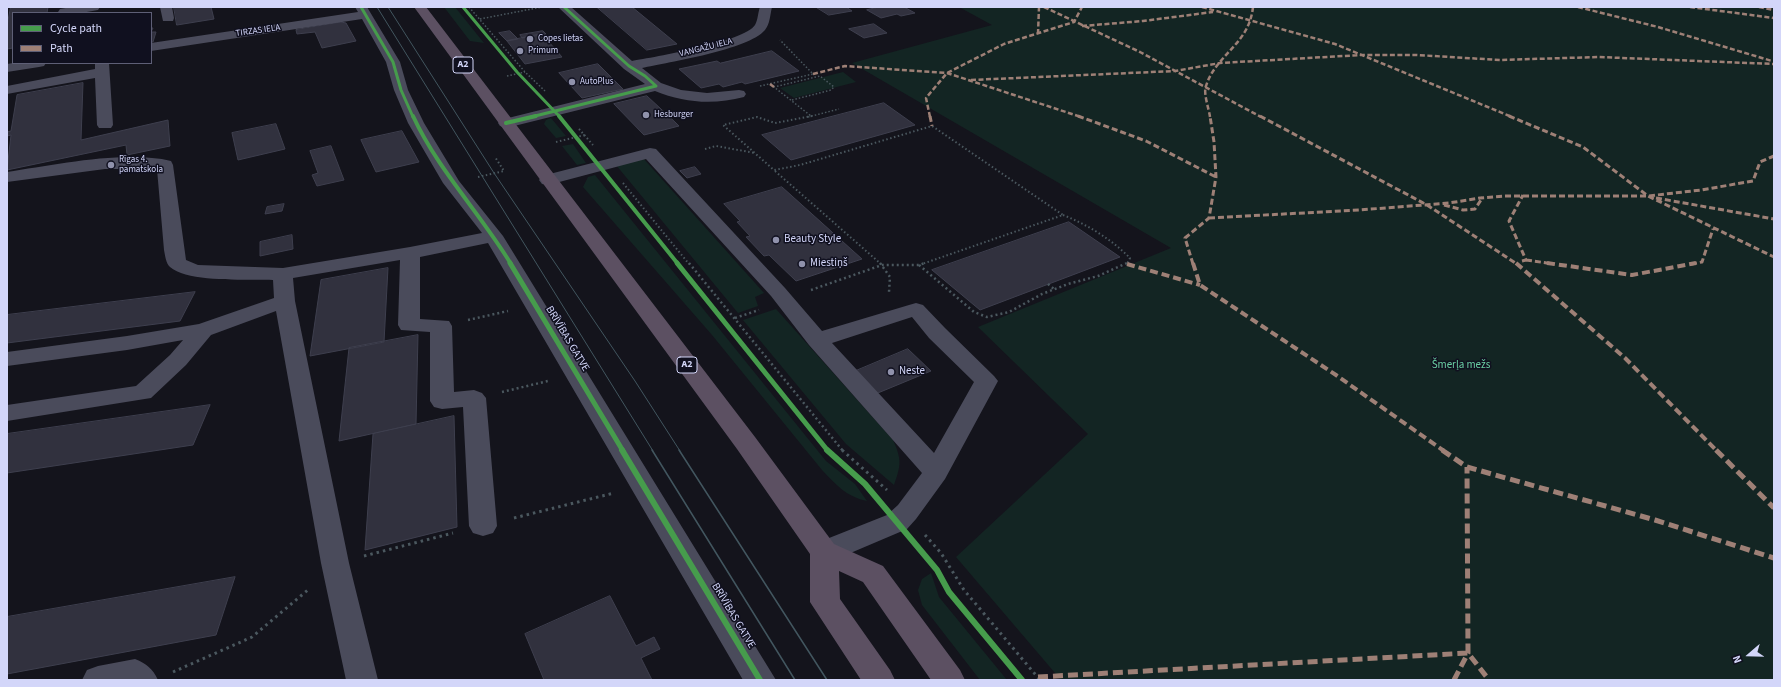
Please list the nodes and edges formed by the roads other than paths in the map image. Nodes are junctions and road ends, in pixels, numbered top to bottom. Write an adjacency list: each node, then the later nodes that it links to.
1 (94, 7): 5 (street)
2 (420, 7): 15 (highway, A2)
3 (564, 7): 9 (street)
4 (766, 7): 9 (street, VANGAŽU IELA)
5 (64, 11)
6 (363, 11): 7 (street, TIRZAS IELA); 19 (street, BRĪVĪBAS GATVE)
7 (152, 47)
8 (33, 64): 10 (street)
9 (629, 66): 12 (street)
10 (7, 68)
11 (103, 68): 13 (street); 16 (street)
12 (656, 86): 14 (street); 15 (street)
13 (7, 90)
14 (739, 94)
15 (506, 123): 18 (highway, A2)
16 (105, 125)
17 (7, 177): 21 (street)
18 (548, 180): 24 (street); 29 (highway, A2)
19 (494, 236): 20 (street); 33 (street, BRĪVĪBAS GATVE)
20 (410, 253): 21 (street); 28 (street)
21 (282, 274): 22 (street)
22 (285, 301): 23 (street); 32 (street)
23 (203, 330): 25 (street); 26 (street)
24 (817, 340): 27 (street); 27 (street)
25 (7, 359)
26 (7, 413)
27 (936, 472): 29 (street)
28 (483, 526)
29 (824, 552): 34 (highway); 35 (highway)
30 (156, 677): 31 (street)
31 (98, 680)
32 (362, 680)
33 (760, 680)
34 (879, 680)
35 (949, 680)

